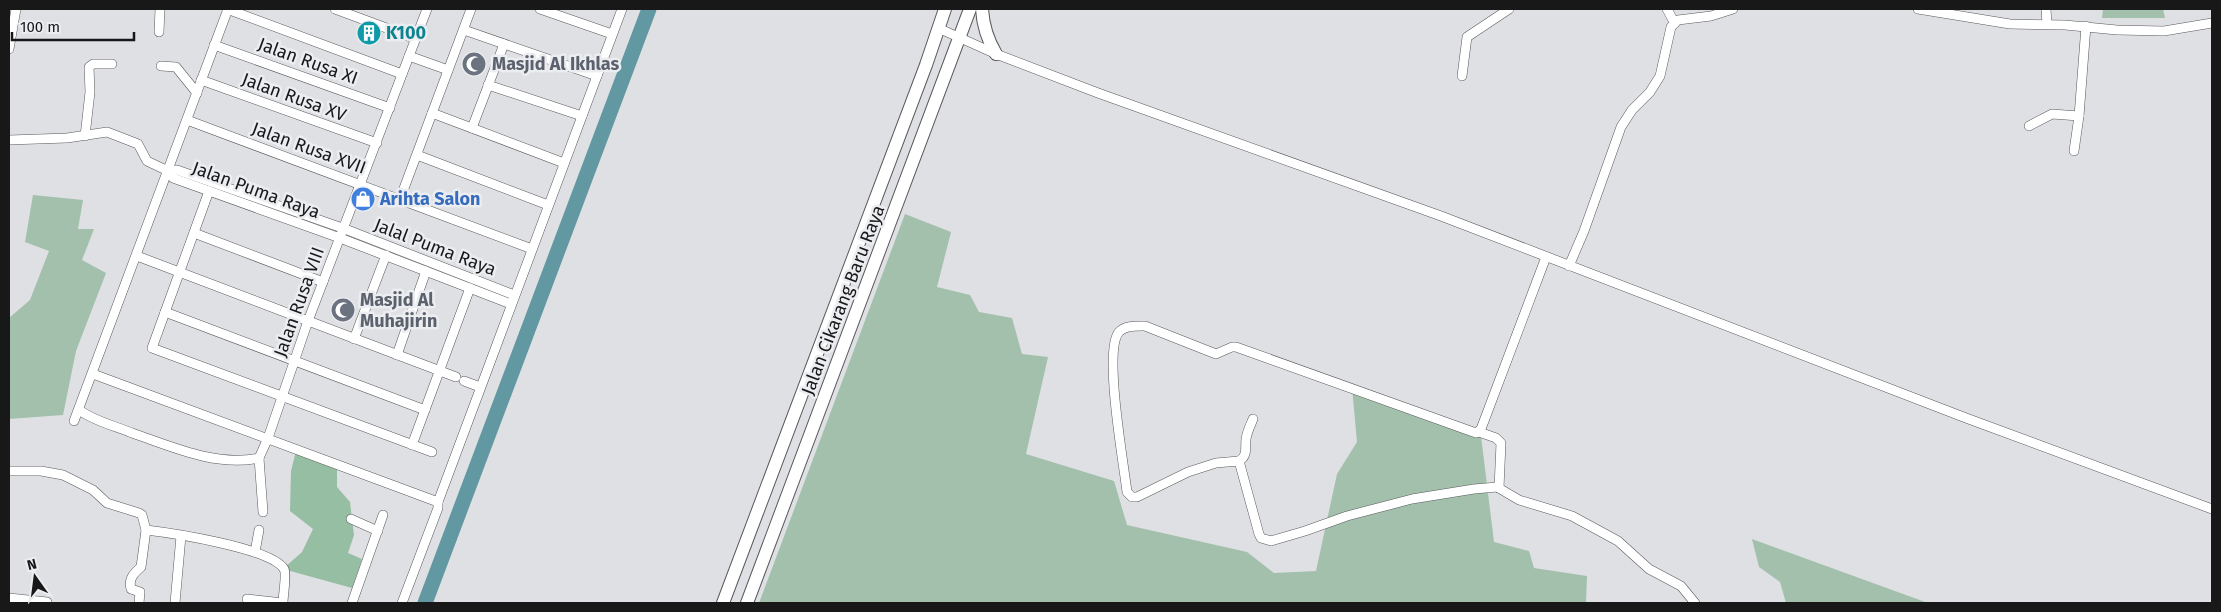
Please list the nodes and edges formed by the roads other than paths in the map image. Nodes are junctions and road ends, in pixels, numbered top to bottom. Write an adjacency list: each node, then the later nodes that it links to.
1 (16, 9): 29 (street)
2 (160, 9): 23 (street)
3 (227, 9): 28 (street); 35 (street)
4 (335, 9): 26 (street)
5 (427, 9): 26 (street, Jalan Rusa VIII)
6 (472, 9): 22 (street)
7 (540, 9): 24 (street)
8 (622, 9): 24 (street)
9 (945, 9): 21 (main road, Jalan Cikarang Baru Raya)
10 (970, 9): 25 (main road, Jalan Cikarang Baru Raya)
11 (982, 9): 30 (main road)
12 (1508, 9): 37 (street)
13 (1667, 9): 17 (street)
14 (1733, 9): 17 (street)
15 (1918, 9): 19 (street)
16 (2046, 9): 19 (street)
17 (1674, 22): 65 (street)
18 (2212, 22): 20 (street)
19 (2047, 24): 20 (street)
20 (2086, 26): 44 (street)
21 (938, 28): 25 (street); 109 (main road, Jalan Cikarang Baru Raya)
22 (464, 30): 27 (street); 34 (street)
23 (159, 32)
24 (612, 34): 36 (street)
25 (960, 37): 30 (street); 110 (main road, Jalan Cikarang Baru Raya)
26 (416, 39): 31 (street, Jalan Rusa VIII)
27 (504, 44): 36 (street); 39 (street)
28 (214, 45): 38 (street); 41 (street, Jalan Rusa XI)
29 (9, 49)
30 (996, 54): 64 (street)
31 (410, 56): 34 (street); 35 (street, Jalan Rusa VIII)
32 (112, 64): 48 (street)
33 (161, 66): 40 (street)
34 (448, 70): 42 (street)
35 (402, 74): 41 (street, Jalan Rusa VIII)
36 (596, 76): 43 (street)
37 (1462, 76)
38 (201, 80): 40 (street); 50 (street, Jalan Rusa XV)
39 (488, 85): 43 (street); 47 (street)
40 (197, 93): 45 (street)
41 (390, 108): 50 (street, Jalan Rusa VIII)
42 (432, 113): 47 (street); 52 (street)
43 (582, 116): 53 (street)
44 (2079, 116): 46 (street); 51 (street)
45 (187, 120): 54 (street); 55 (street, Jalan Rusa XVII)
46 (2029, 126)
47 (472, 128): 53 (street)
48 (85, 136): 49 (street); 54 (street)
49 (9, 140)
50 (377, 143): 55 (street, Jalan Rusa VIII)
51 (2074, 151)
52 (417, 155): 57 (street); 58 (street)
53 (564, 162): 58 (street)
54 (168, 171): 56 (street, Jalan Puma Raya); 60 (street, Jalan Puma Raya); 63 (street)
55 (361, 185): 57 (street, Jalan Rusa XVII); 60 (street, Jalan Rusa VIII)
56 (209, 191): 59 (street); 60 (street, Jalan Puma Raya)
57 (400, 200): 61 (street, Jalan Rusa XVII)
58 (548, 205): 61 (street)
59 (194, 233): 67 (street); 68 (street)
60 (342, 233): 62 (street, Jalan Puma Raya); 68 (street, Jalan Rusa VIII); 70 (street, Jalal Puma Raya)
61 (532, 249): 70 (street)
62 (386, 255): 66 (street, Jalan Puma Raya); 73 (street)
63 (137, 256): 67 (street); 77 (street)
64 (1546, 256): 65 (street); 84 (street)
65 (1569, 266): 93 (street)
66 (426, 271): 69 (street, Jalan Puma Raya); 74 (street)
67 (179, 273): 71 (street); 72 (street)
68 (324, 282): 72 (street, Jalan Rusa VIII)
69 (470, 288): 70 (street, Jalan Puma Raya); 76 (street)
70 (513, 300): 78 (street)
71 (165, 312): 75 (street); 79 (street)
72 (308, 321): 73 (street); 75 (street, Jalan Rusa VIII)
73 (354, 338): 74 (street)
74 (397, 355): 76 (street)
75 (295, 361): 79 (street, Jalan Rusa VIII); 81 (street)
76 (438, 370): 78 (street); 81 (street)
77 (94, 374): 80 (street); 85 (street)
78 (480, 386): 92 (street)
79 (282, 398): 85 (street, Jalan Rusa VIII); 86 (street)
80 (79, 410): 83 (street); 88 (street)
81 (425, 410): 86 (street)
82 (1253, 419): 89 (street)
83 (74, 421)
84 (1480, 432): 89 (street); 91 (street)
85 (268, 438): 88 (street, Jalan Rusa VIII); 92 (street)
86 (412, 445): 87 (street)
87 (432, 452)
88 (259, 458): 94 (street)
89 (1239, 461): 91 (street)
90 (9, 471): 97 (street)
91 (1498, 488): 111 (street)
92 (438, 502): 108 (street)
93 (2212, 509)
94 (263, 512)
95 (383, 515): 99 (street)
96 (351, 519): 99 (street)
97 (146, 530): 100 (street); 105 (street)
98 (259, 530): 101 (street)
99 (378, 531): 107 (street)
100 (181, 536): 101 (street); 106 (street)
101 (255, 552): 103 (street)
102 (9, 598): 104 (street)
103 (247, 599)
104 (47, 602)
105 (139, 603)
106 (175, 603)
107 (352, 603)
108 (402, 603)
109 (723, 603)
110 (747, 603)
111 (1694, 603)

